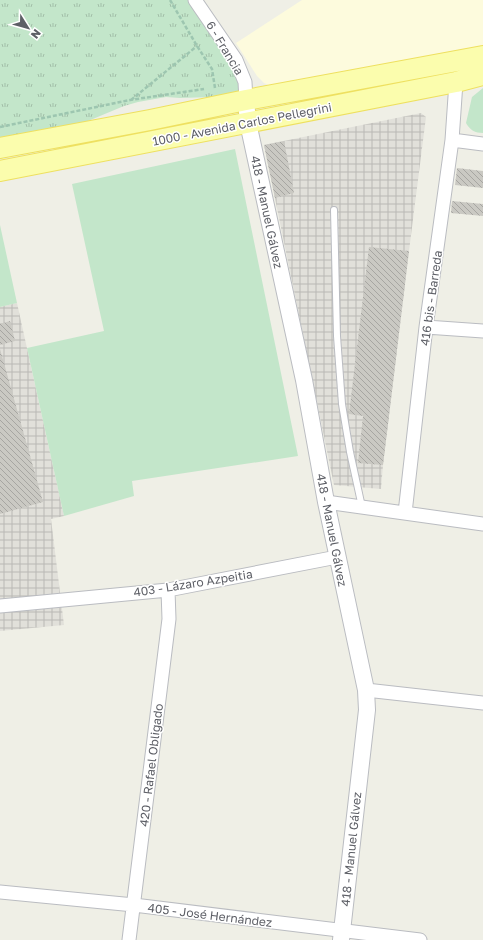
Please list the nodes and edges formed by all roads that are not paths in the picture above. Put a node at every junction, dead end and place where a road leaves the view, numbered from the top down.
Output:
1 (195, 0) edge
2 (483, 56) edge
3 (483, 76) edge
4 (456, 82) junction
5 (246, 100) junction
6 (248, 123) junction
7 (452, 140) junction
8 (483, 144) edge
9 (0, 148) edge
10 (0, 171) edge
11 (334, 210) dead end
12 (426, 327) junction
13 (483, 331) edge
14 (326, 502) junction
15 (362, 507) junction
16 (405, 513) junction
17 (483, 524) edge
18 (337, 557) junction
19 (168, 590) junction
20 (0, 606) edge
21 (366, 690) junction
22 (483, 703) edge
23 (0, 892) edge
24 (134, 905) junction
25 (342, 935) edge
26 (129, 940) edge
27 (420, 940) edge

1 - 5 street, 6 - Francia
2 - 5 main road, 1000 - Avenida Carlos Pellegrini
3 - 4 main road, 1000 - Avenida Carlos Pellegrini
4 - 6 main road, 1000 - Avenida Carlos Pellegrini
4 - 7 street, 416 bis - Barreda
5 - 6 street, 6 - Francia
5 - 9 main road, 1000 - Avenida Carlos Pellegrini
6 - 10 main road, 1000 - Avenida Carlos Pellegrini
6 - 14 street, 418 - Manuel Gálvez
7 - 8 street
7 - 12 street, 416 bis - Barreda
11 - 15 lane
12 - 13 street
12 - 16 street, 416 bis - Barreda
14 - 15 street
14 - 18 street, 418 - Manuel Gálvez
15 - 16 street
16 - 17 street
18 - 19 street, 403 - Lázaro Azpeitia
18 - 21 street, 418 - Manuel Gálvez
19 - 20 street, 403 - Lázaro Azpeitia
19 - 24 street, 420 - Rafael Obligado
21 - 22 street
21 - 25 street, 418 - Manuel Gálvez
23 - 24 street, 405 - José Hernández
24 - 25 street, 405 - José Hernández
24 - 26 street, 420 - Rafael Obligado
25 - 27 street, 405 - José Hernández

